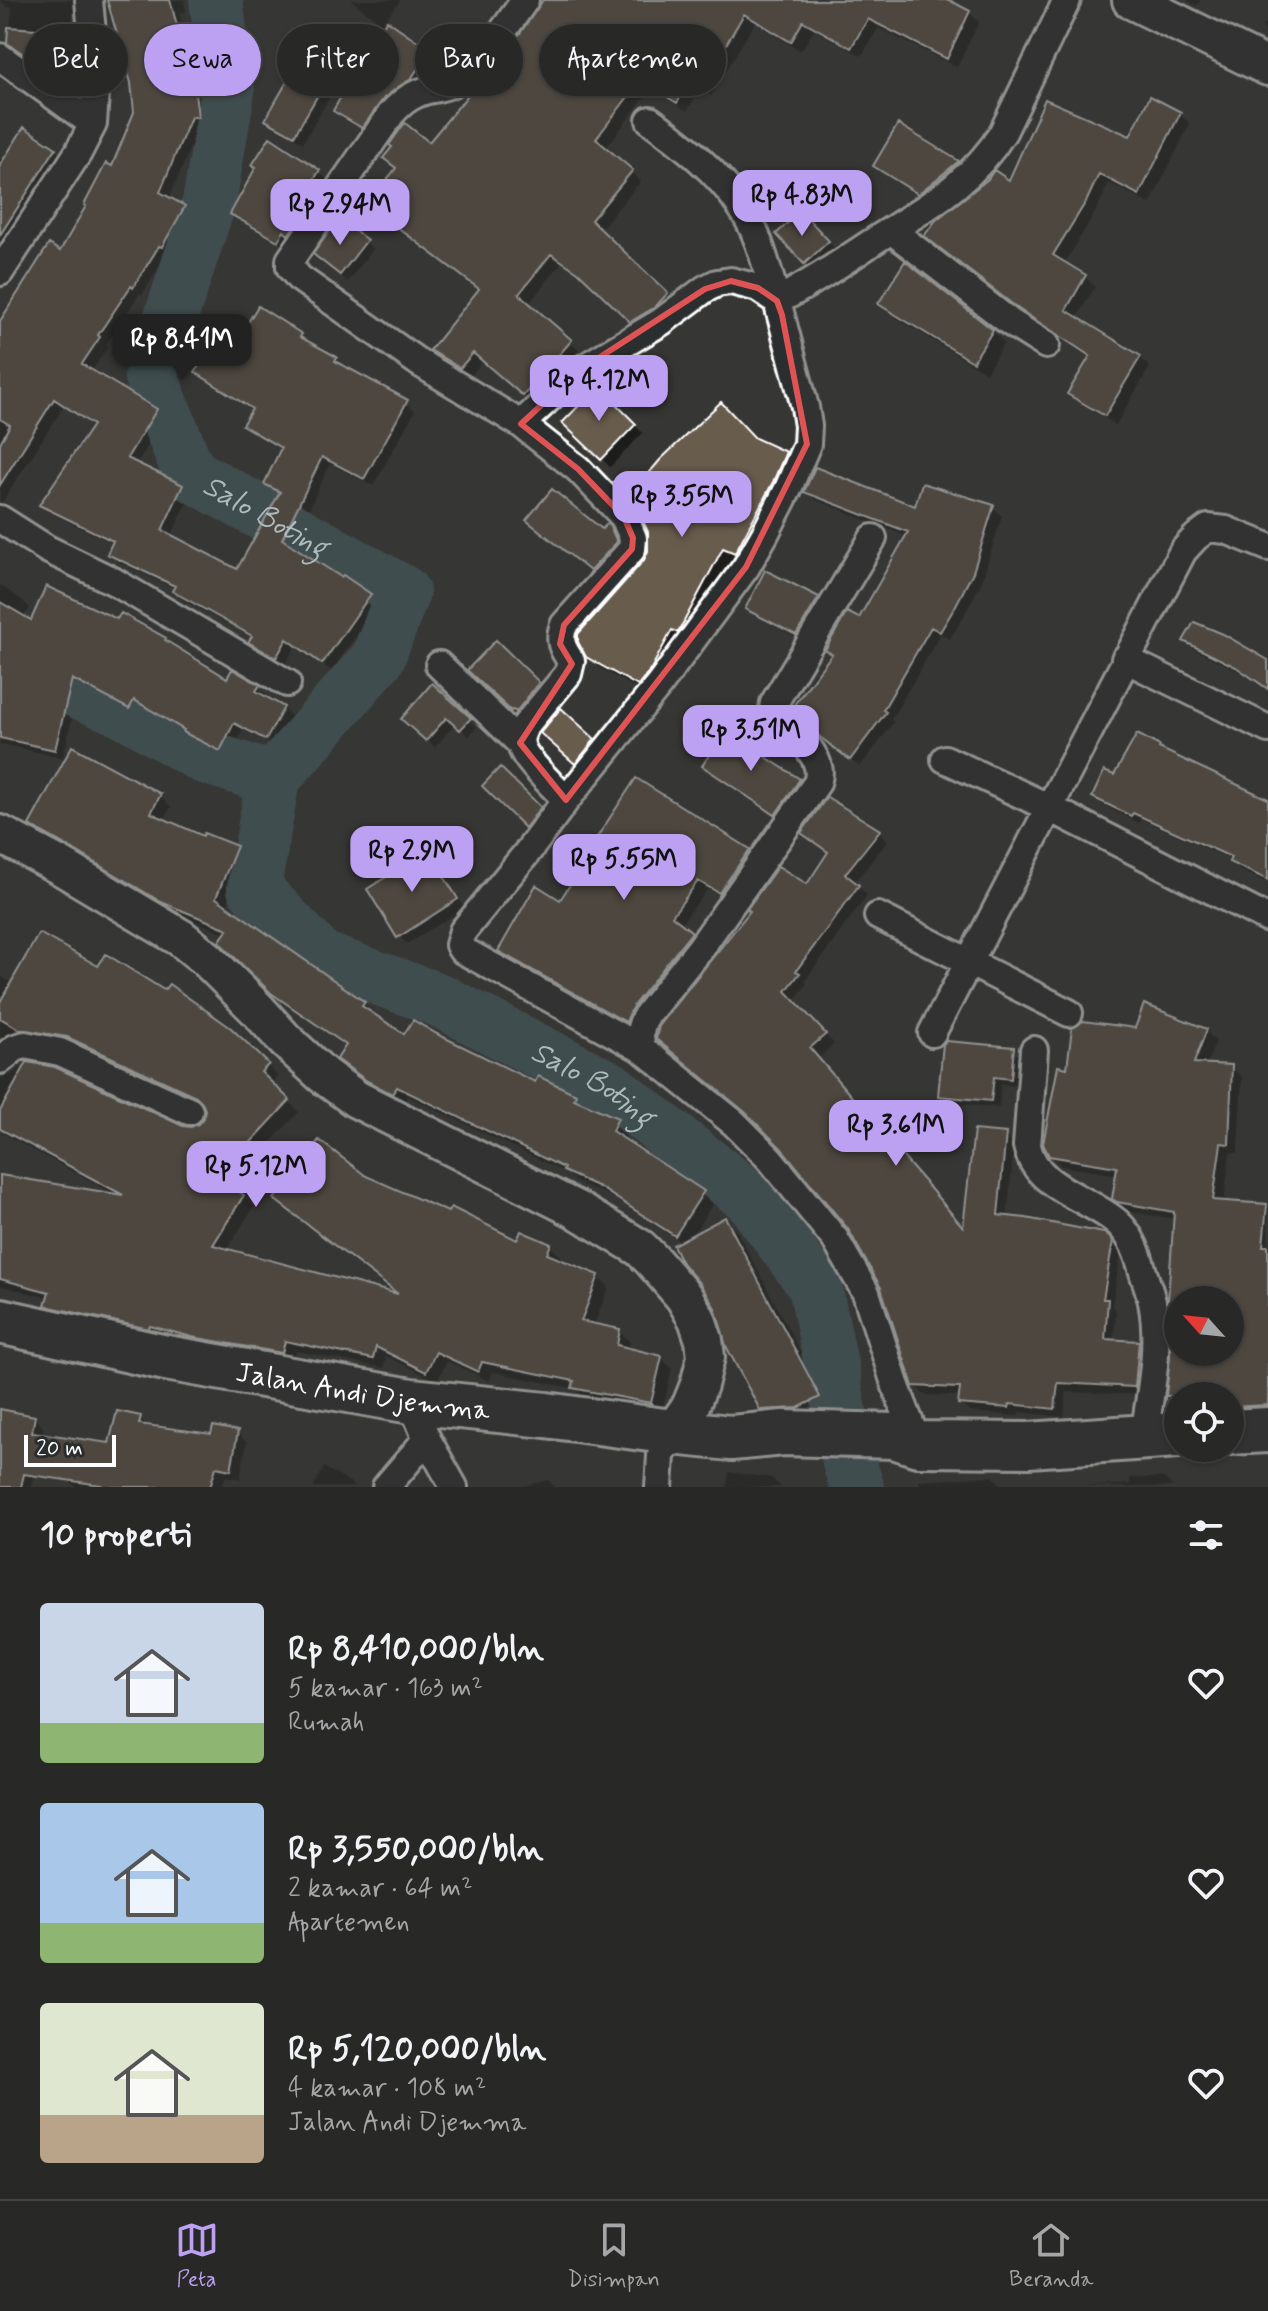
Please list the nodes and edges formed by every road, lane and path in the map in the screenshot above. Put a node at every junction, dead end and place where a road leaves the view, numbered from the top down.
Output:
1 (89, 0) edge
2 (525, 0) edge
3 (1067, 0) edge
4 (1131, 0) edge
5 (0, 57) edge
6 (1268, 67) edge
7 (650, 120) dead end
8 (93, 124) junction
9 (891, 230) junction
10 (0, 272) edge
11 (777, 301) junction
12 (1046, 345) dead end
13 (521, 424) junction
14 (0, 519) edge
15 (873, 538) dead end
16 (1268, 547) edge
17 (1125, 659) junction
18 (439, 665) dead end
19 (287, 683) dead end
20 (1268, 729) edge
21 (520, 743) junction
22 (945, 759) dead end
23 (566, 800) junction
24 (1050, 808) junction
25 (0, 834) edge
26 (878, 916) dead end
27 (1268, 919) edge
28 (968, 962) junction
29 (1069, 1013) dead end
30 (932, 1033) dead end
31 (642, 1049) junction
32 (1034, 1050) dead end
33 (0, 1060) edge
34 (189, 1111) dead end
35 (0, 1321) edge
36 (419, 1420) junction
37 (1268, 1430) edge
38 (1244, 1431) edge
39 (672, 1432) junction
40 (1161, 1436) edge
41 (901, 1447) junction
42 (386, 1487) edge
43 (454, 1487) edge
44 (659, 1487) edge

1 - 8 street
2 - 13 street
3 - 9 street
4 - 6 street
5 - 8 street
7 - 11 street
8 - 10 street
9 - 11 street
9 - 12 street
11 - 13 street
11 - 23 street
13 - 21 street
14 - 19 street
15 - 31 street
16 - 17 street
17 - 20 street
17 - 24 street
18 - 21 street
21 - 23 street
22 - 24 street
23 - 31 street
24 - 27 street
24 - 28 street
25 - 39 street
26 - 28 street
28 - 29 street
28 - 30 street
31 - 41 street
32 - 40 street
33 - 34 street
35 - 36 highway, Jalan Andi Djemma
36 - 39 highway, Jalan Andi Djemma
36 - 42 street
36 - 43 street
37 - 38 highway
39 - 41 highway, Jalan Andi Djemma
39 - 44 street
40 - 41 highway

